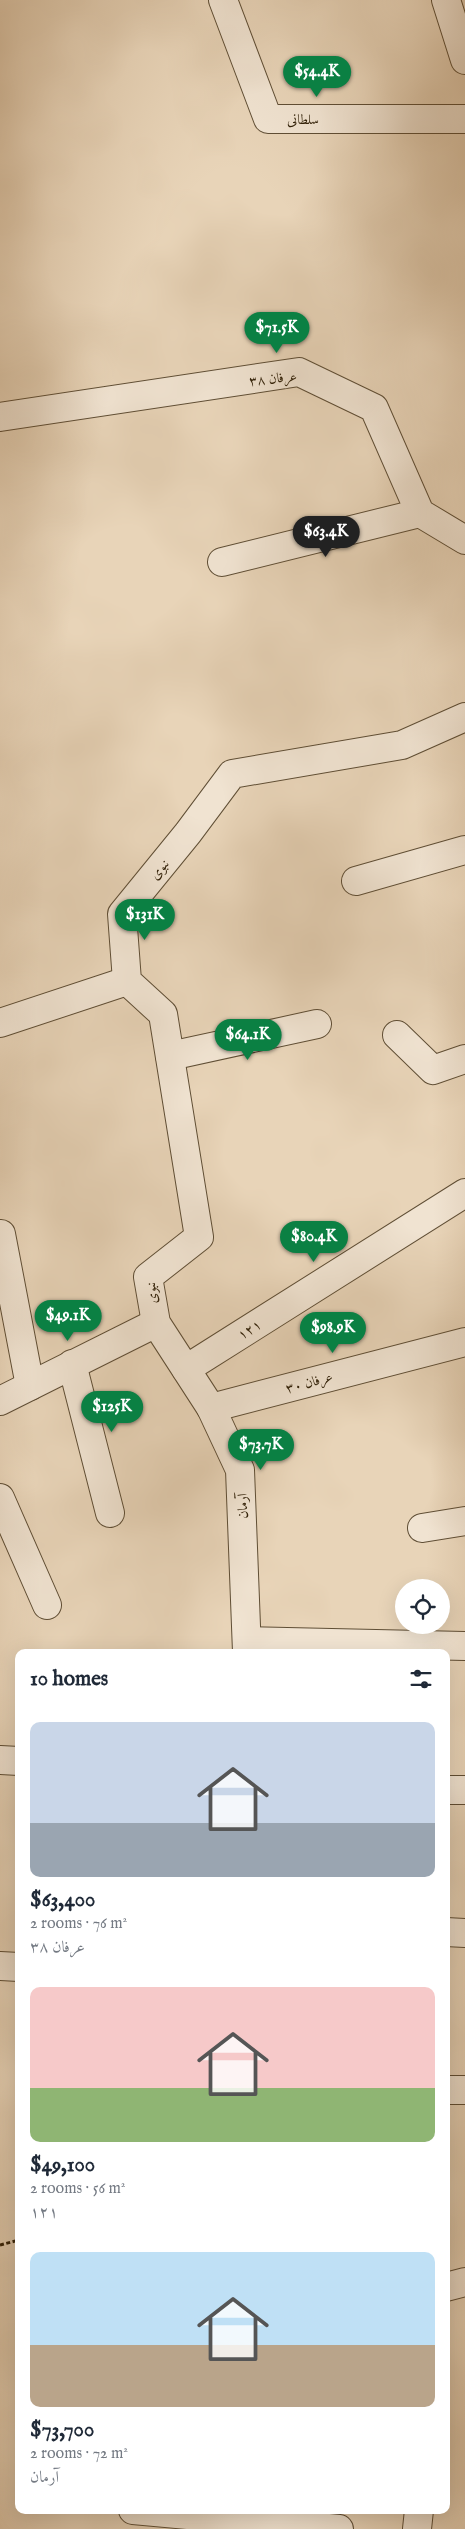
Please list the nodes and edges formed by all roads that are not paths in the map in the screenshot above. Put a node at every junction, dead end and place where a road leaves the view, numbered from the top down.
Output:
1 (222, 0) edge
2 (446, 0) edge
3 (465, 60) edge
4 (465, 119) edge
5 (0, 417) edge
6 (420, 513) junction
7 (465, 540) edge
8 (222, 562) dead end
9 (465, 717) edge
10 (465, 850) edge
11 (356, 881) dead end
12 (127, 980) junction
13 (0, 1023) edge
14 (317, 1024) dead end
15 (397, 1035) dead end
16 (170, 1056) junction
17 (465, 1059) edge
18 (465, 1193) edge
19 (1, 1234) dead end
20 (156, 1323) junction
21 (465, 1342) edge
22 (72, 1364) junction
23 (186, 1369) junction
24 (30, 1386) junction
25 (0, 1401) edge
26 (211, 1408) junction
27 (0, 1498) edge
28 (110, 1513) dead end
29 (465, 1521) edge
30 (422, 1528) dead end
31 (47, 1605) dead end
32 (247, 1646) edge
33 (465, 1646) edge
34 (0, 1760) edge
35 (15, 1761) edge
36 (450, 1790) edge
37 (465, 1790) edge
38 (450, 1932) edge
39 (465, 1933) edge
40 (0, 1966) edge
41 (15, 1967) edge
42 (450, 2090) edge
43 (465, 2090) edge
44 (465, 2282) edge
45 (450, 2286) edge
46 (176, 2514) edge
47 (419, 2514) edge
48 (338, 2529) edge
49 (417, 2529) edge

1 - 4 street, سلطانی
2 - 3 street
5 - 6 street, عرفان ۳۸
6 - 7 street
6 - 8 street
9 - 12 street, نبوی
10 - 11 street
12 - 13 street
12 - 16 street, نبوی
14 - 16 street
15 - 17 street
16 - 20 street, نبوی
18 - 23 street, ۱۲۱
19 - 24 street
20 - 22 street
20 - 23 street, آرمان
21 - 26 street, عرفان ۳۰
22 - 24 street
22 - 28 street
23 - 26 street, آرمان
24 - 25 street
26 - 32 street, آرمان
27 - 31 street
29 - 30 street
32 - 33 street
34 - 35 street
36 - 37 street
38 - 39 street
40 - 41 street
42 - 43 street
44 - 45 street
46 - 48 street
47 - 49 street

